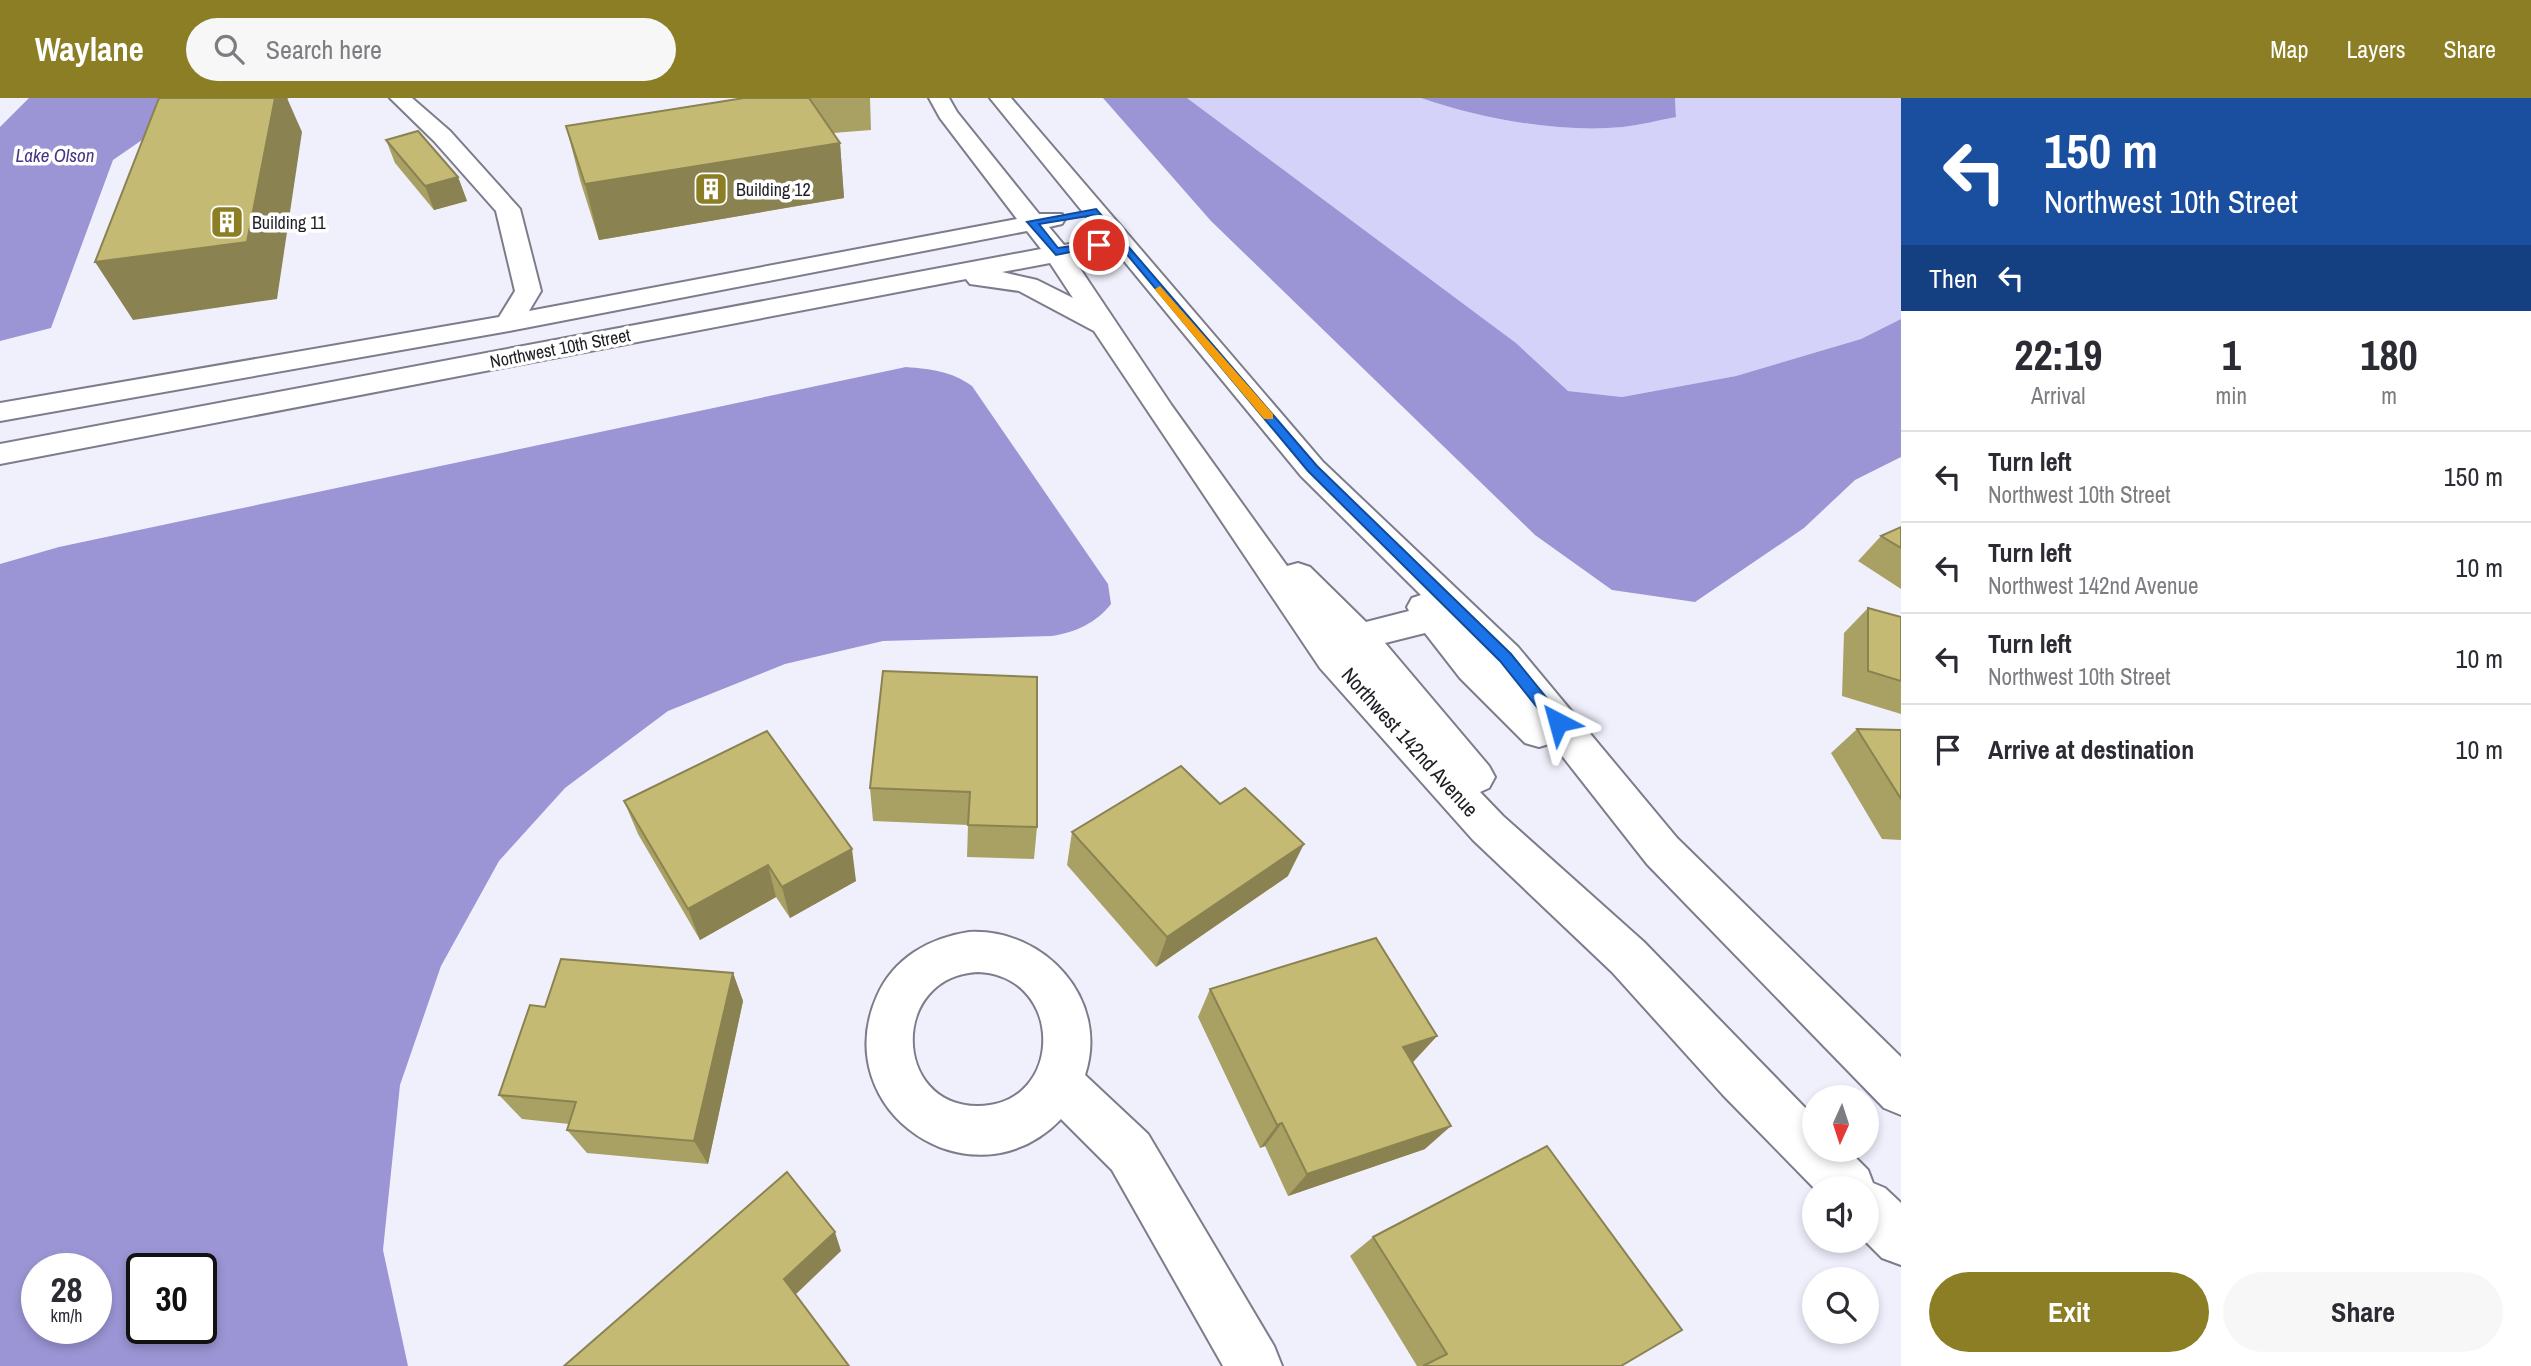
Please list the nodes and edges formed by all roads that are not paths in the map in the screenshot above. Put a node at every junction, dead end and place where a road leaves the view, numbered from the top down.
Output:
1 (400, 98) edge
2 (939, 98) edge
3 (1000, 98) edge
4 (1096, 212) junction
5 (1032, 222) junction
6 (1120, 242) junction
7 (1056, 252) junction
8 (865, 289) junction
9 (509, 323) junction
10 (1107, 330) junction
11 (0, 412) edge
12 (0, 454) edge
13 (1312, 468) junction
14 (1222, 499) junction
15 (1433, 618) junction
16 (1359, 637) junction
17 (1662, 851) junction
18 (1628, 957) junction
19 (1059, 1084) dead end
20 (1901, 1091) edge
21 (1838, 1176) edge
22 (1879, 1218) edge
23 (1901, 1239) edge
24 (1254, 1366) edge

1 - 9 street
2 - 5 street, Northwest 142nd Avenue
3 - 4 street
4 - 5 street, Northwest 10th Street
4 - 6 street
5 - 7 street, Northwest 142nd Avenue
5 - 9 street, Northwest 10th Street
6 - 7 street, Northwest 10th Street
6 - 13 street
7 - 8 street, Northwest 10th Street
7 - 10 street, Northwest 142nd Avenue
8 - 10 street
8 - 12 street, Northwest 10th Street
9 - 11 street, Northwest 10th Street
10 - 14 street, Northwest 142nd Avenue
13 - 15 street
13 - 17 street
14 - 16 street, Northwest 142nd Avenue
14 - 18 street, Northwest 142nd Avenue
15 - 16 street
15 - 17 street
16 - 18 street, Northwest 142nd Avenue
17 - 20 street
18 - 21 street, Northwest 142nd Avenue
19 - 24 street
22 - 23 street

